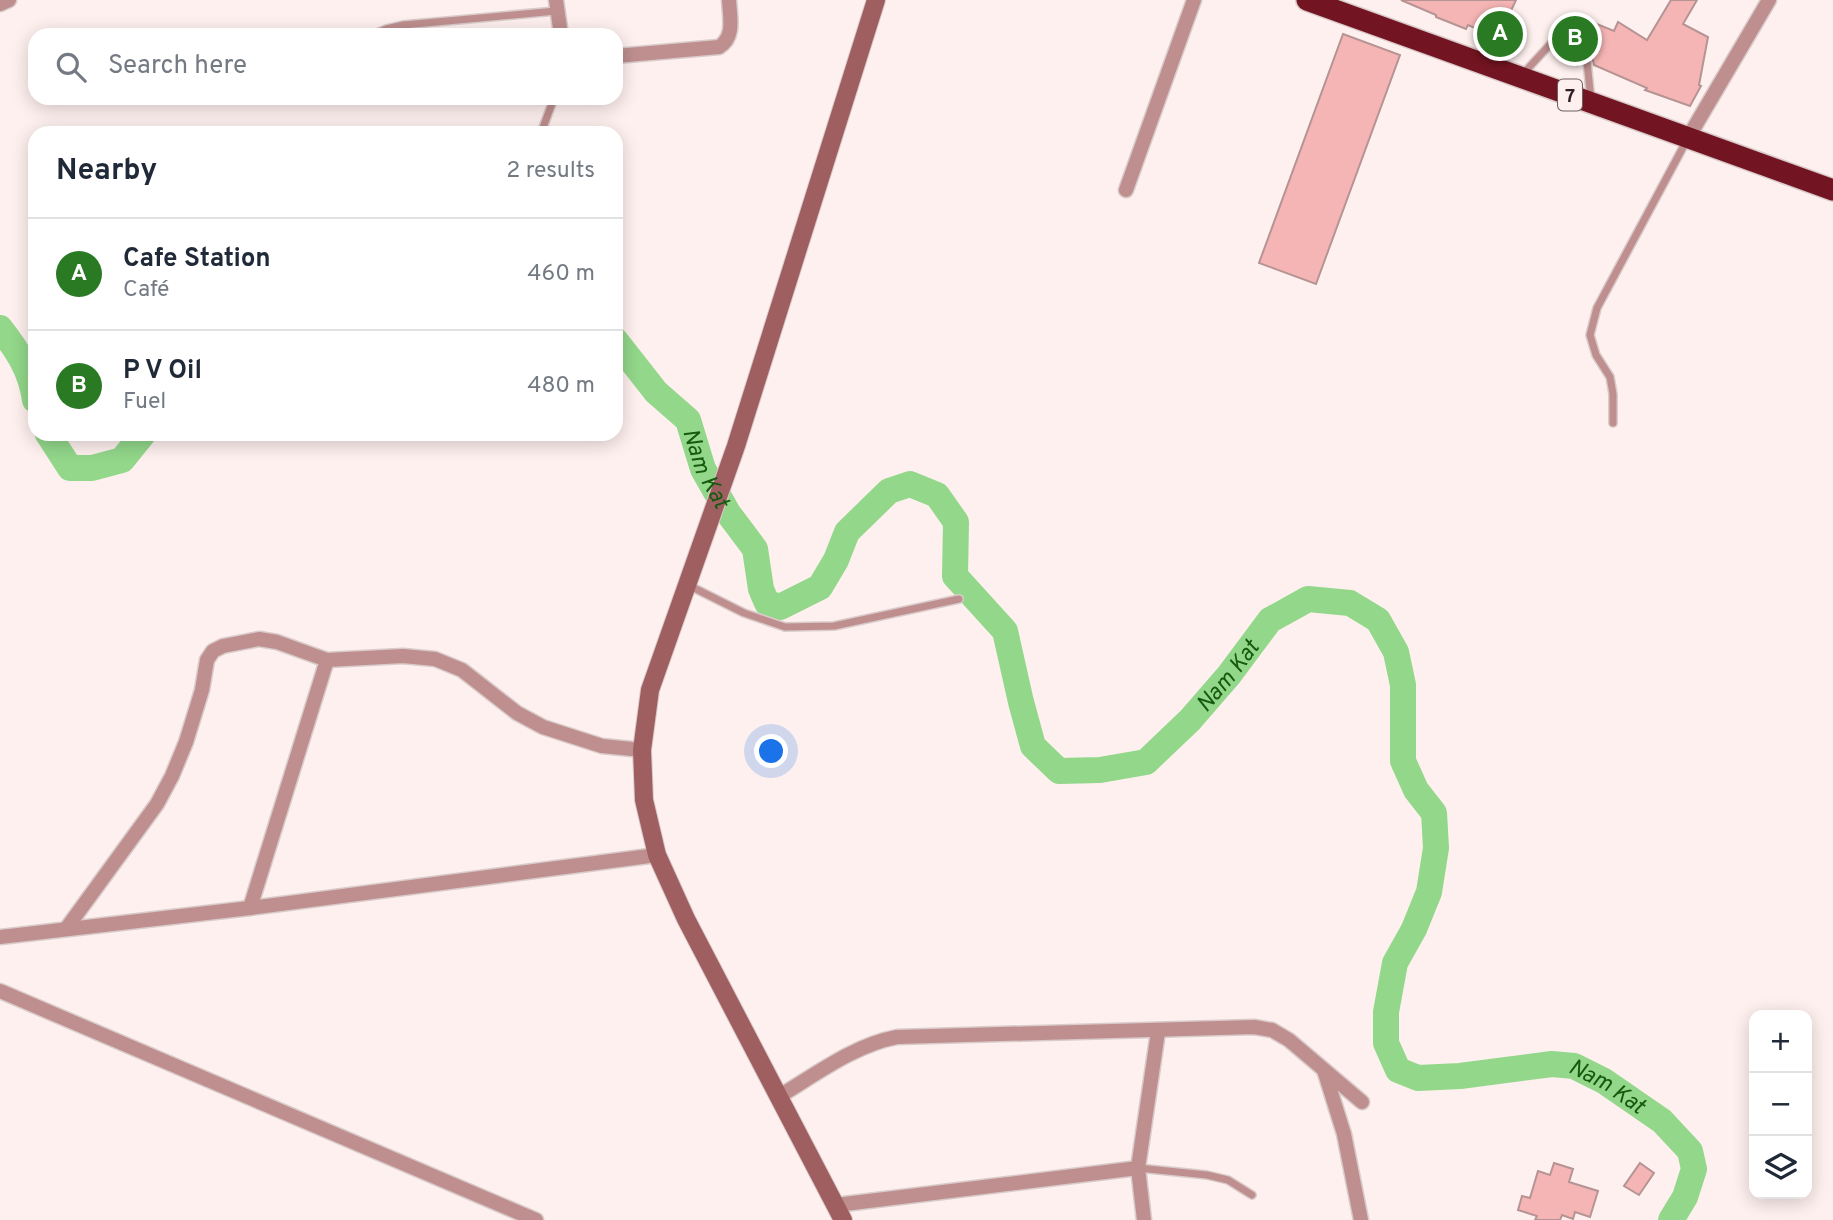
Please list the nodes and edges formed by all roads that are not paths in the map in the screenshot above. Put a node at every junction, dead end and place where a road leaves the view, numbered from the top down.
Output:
1 (9, 0) edge
2 (729, 0) edge
3 (876, 0) edge
4 (1195, 0) edge
5 (1307, 0) edge
6 (1769, 0) edge
7 (0, 4) edge
8 (556, 6) edge
9 (390, 28) edge
10 (560, 28) edge
11 (623, 55) edge
12 (1520, 77) junction
13 (1591, 103) junction
14 (551, 105) edge
15 (544, 126) edge
16 (1688, 138) junction
17 (1126, 190) dead end
18 (1833, 190) edge
19 (1613, 423) dead end
20 (686, 583) junction
21 (959, 599) dead end
22 (327, 660) junction
23 (642, 750) junction
24 (657, 855) junction
25 (250, 908) junction
26 (66, 929) junction
27 (0, 937) edge
28 (0, 990) edge
29 (1158, 1032) junction
30 (1323, 1069) junction
31 (778, 1097) junction
32 (1363, 1102) dead end
33 (1138, 1168) junction
34 (1252, 1195) dead end
35 (839, 1212) edge
36 (536, 1220) edge
37 (1144, 1220) edge
38 (1361, 1220) edge

1 - 7 street
2 - 11 street
3 - 20 street
4 - 17 street
5 - 12 highway, 7
6 - 16 street
8 - 9 lane
8 - 10 street
12 - 13 highway, 7
12 - 13 lane
13 - 16 highway, 7
14 - 15 lane
16 - 18 highway, 7
16 - 19 lane
20 - 21 lane
20 - 23 street
22 - 23 street
22 - 25 street
22 - 26 street
23 - 24 street
24 - 25 street
24 - 31 street
25 - 26 street
26 - 27 street
28 - 36 street
29 - 30 street
29 - 31 street
29 - 33 street
30 - 32 street
30 - 38 street
31 - 35 street
33 - 34 lane
33 - 35 street
33 - 37 street

